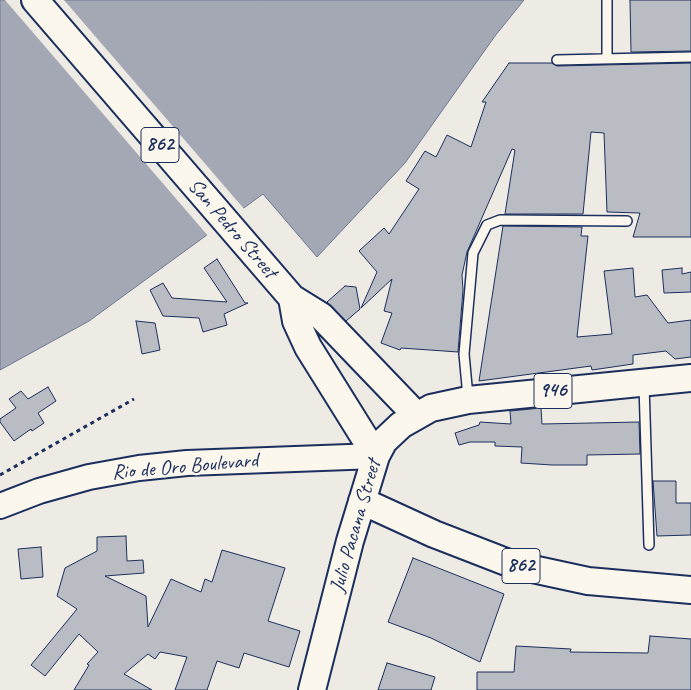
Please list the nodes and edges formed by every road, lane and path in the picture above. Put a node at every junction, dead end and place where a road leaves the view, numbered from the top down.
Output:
1 (35, 0) edge
2 (606, 0) edge
3 (691, 57) edge
4 (607, 59) junction
5 (557, 60) dead end
6 (627, 221) dead end
7 (288, 294) junction
8 (691, 378) edge
9 (644, 382) junction
10 (134, 399) dead end
11 (468, 400) junction
12 (416, 415) junction
13 (376, 456) junction
14 (0, 475) edge
15 (362, 500) junction
16 (0, 506) edge
17 (649, 545) dead end
18 (691, 590) edge
19 (312, 690) edge

1 - 7 main road, San Pedro Street / 862
2 - 4 lane
3 - 4 lane
4 - 5 lane
6 - 11 lane
7 - 12 main road, San Pedro Street / 862
7 - 13 main road, San Pedro Street
8 - 9 main road, Julio Pacana Street / 946
9 - 11 main road, Julio Pacana Street / 946
9 - 17 lane
10 - 14 path
11 - 12 main road, Julio Pacana Street / 946
12 - 13 main road, Julio Pacana Street / 946
13 - 15 main road, Julio Pacana Street / 946
13 - 16 main road, Rio de Oro Boulevard
15 - 18 main road, 862
15 - 19 main road, Julio Pacana Street / 946

